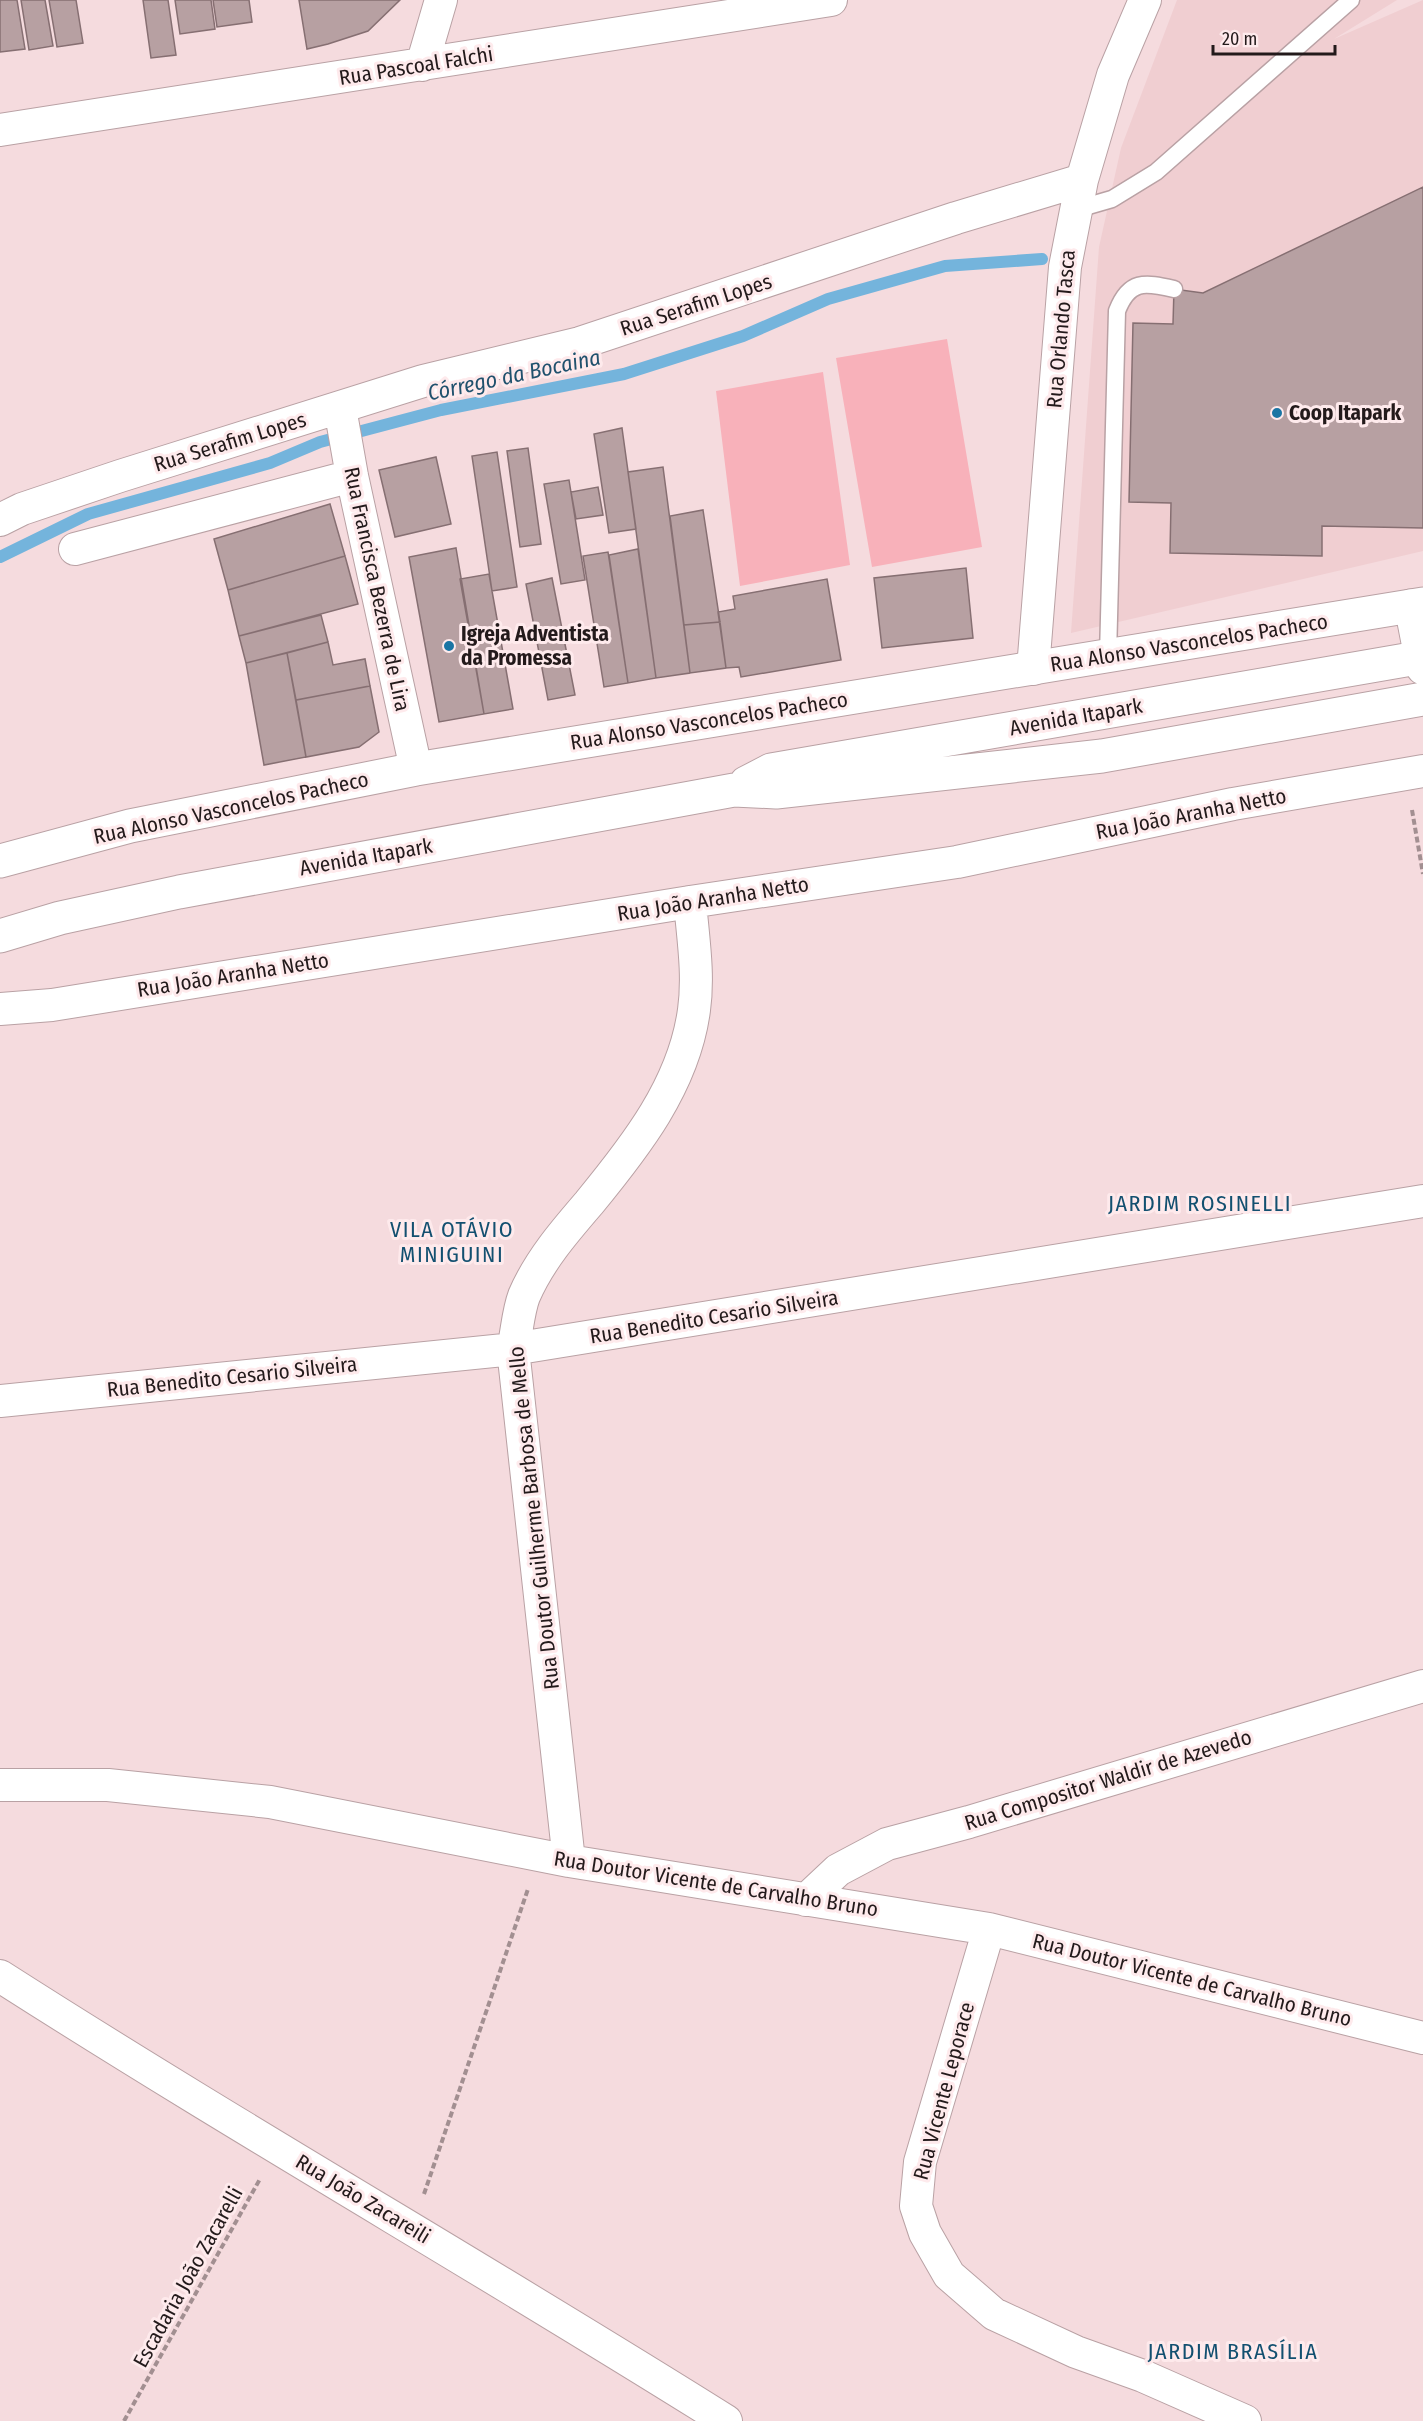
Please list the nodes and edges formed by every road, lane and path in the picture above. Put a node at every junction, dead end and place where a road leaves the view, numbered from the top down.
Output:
1 (441, 0) edge
2 (1145, 0) edge
3 (1351, 0) edge
4 (819, 1) edge
5 (422, 65) junction
6 (0, 130) edge
7 (1082, 180) junction
8 (1074, 210) junction
9 (1174, 288) dead end
10 (341, 415) junction
11 (351, 469) junction
12 (0, 520) edge
13 (75, 549) dead end
14 (1417, 605) edge
15 (1108, 656) junction
16 (1422, 661) edge
17 (1033, 669) junction
18 (1423, 699) edge
19 (416, 769) junction
20 (1415, 773) edge
21 (734, 790) junction
22 (0, 861) edge
23 (1423, 874) edge
24 (690, 902) junction
25 (0, 936) edge
26 (0, 1009) edge
27 (1423, 1201) edge
28 (513, 1349) junction
29 (0, 1401) edge
30 (1423, 1686) edge
31 (0, 1785) edge
32 (555, 1858) junction
33 (806, 1900) junction
34 (989, 1929) junction
35 (0, 1976) edge
36 (1423, 2038) edge
37 (278, 2148) junction
38 (412, 2229) junction
39 (124, 2421) edge
40 (726, 2421) edge
41 (1245, 2421) edge

1 - 5 street
2 - 7 street, Rua Orlando Tasca
3 - 8 lane
4 - 5 street, Rua Pascoal Falchi
5 - 6 street, Rua Pascoal Falchi
7 - 8 street, Rua Orlando Tasca
7 - 10 street, Rua Serafim Lopes
8 - 17 street, Rua Orlando Tasca
9 - 15 lane
10 - 11 street, Rua Francisca Bezerra de Lira
10 - 12 street, Rua Serafim Lopes
11 - 13 street
11 - 19 street, Rua Francisca Bezerra de Lira
14 - 15 main road, Rua Alonso Vasconcelos Pacheco
14 - 16 main road
15 - 17 main road, Rua Alonso Vasconcelos Pacheco
16 - 21 main road, Avenida Itapark
17 - 19 main road, Rua Alonso Vasconcelos Pacheco
18 - 21 main road, Avenida Itapark
19 - 22 main road, Rua Alonso Vasconcelos Pacheco
20 - 23 path
20 - 24 street, Rua João Aranha Netto
21 - 25 main road, Avenida Itapark
24 - 26 street, Rua João Aranha Netto
24 - 28 street, Rua Doutor Guilherme Barbosa de Mello
27 - 28 street, Rua Benedito Cesario Silveira
28 - 29 street, Rua Benedito Cesario Silveira
28 - 32 street, Rua Doutor Guilherme Barbosa de Mello
30 - 33 street, Rua Compositor Waldir de Azevedo
31 - 32 street, Rua Doutor Vicente de Carvalho Bruno
32 - 33 street, Rua Doutor Vicente de Carvalho Bruno
32 - 38 path
33 - 34 street, Rua Doutor Vicente de Carvalho Bruno
34 - 36 street, Rua Doutor Vicente de Carvalho Bruno
34 - 41 street, Rua Vicente Leporace
35 - 37 street, Rua João Zacareili
37 - 38 street, Rua João Zacareili
37 - 39 path, Escadaria João Zacarelli
38 - 40 street, Rua João Zacareili

